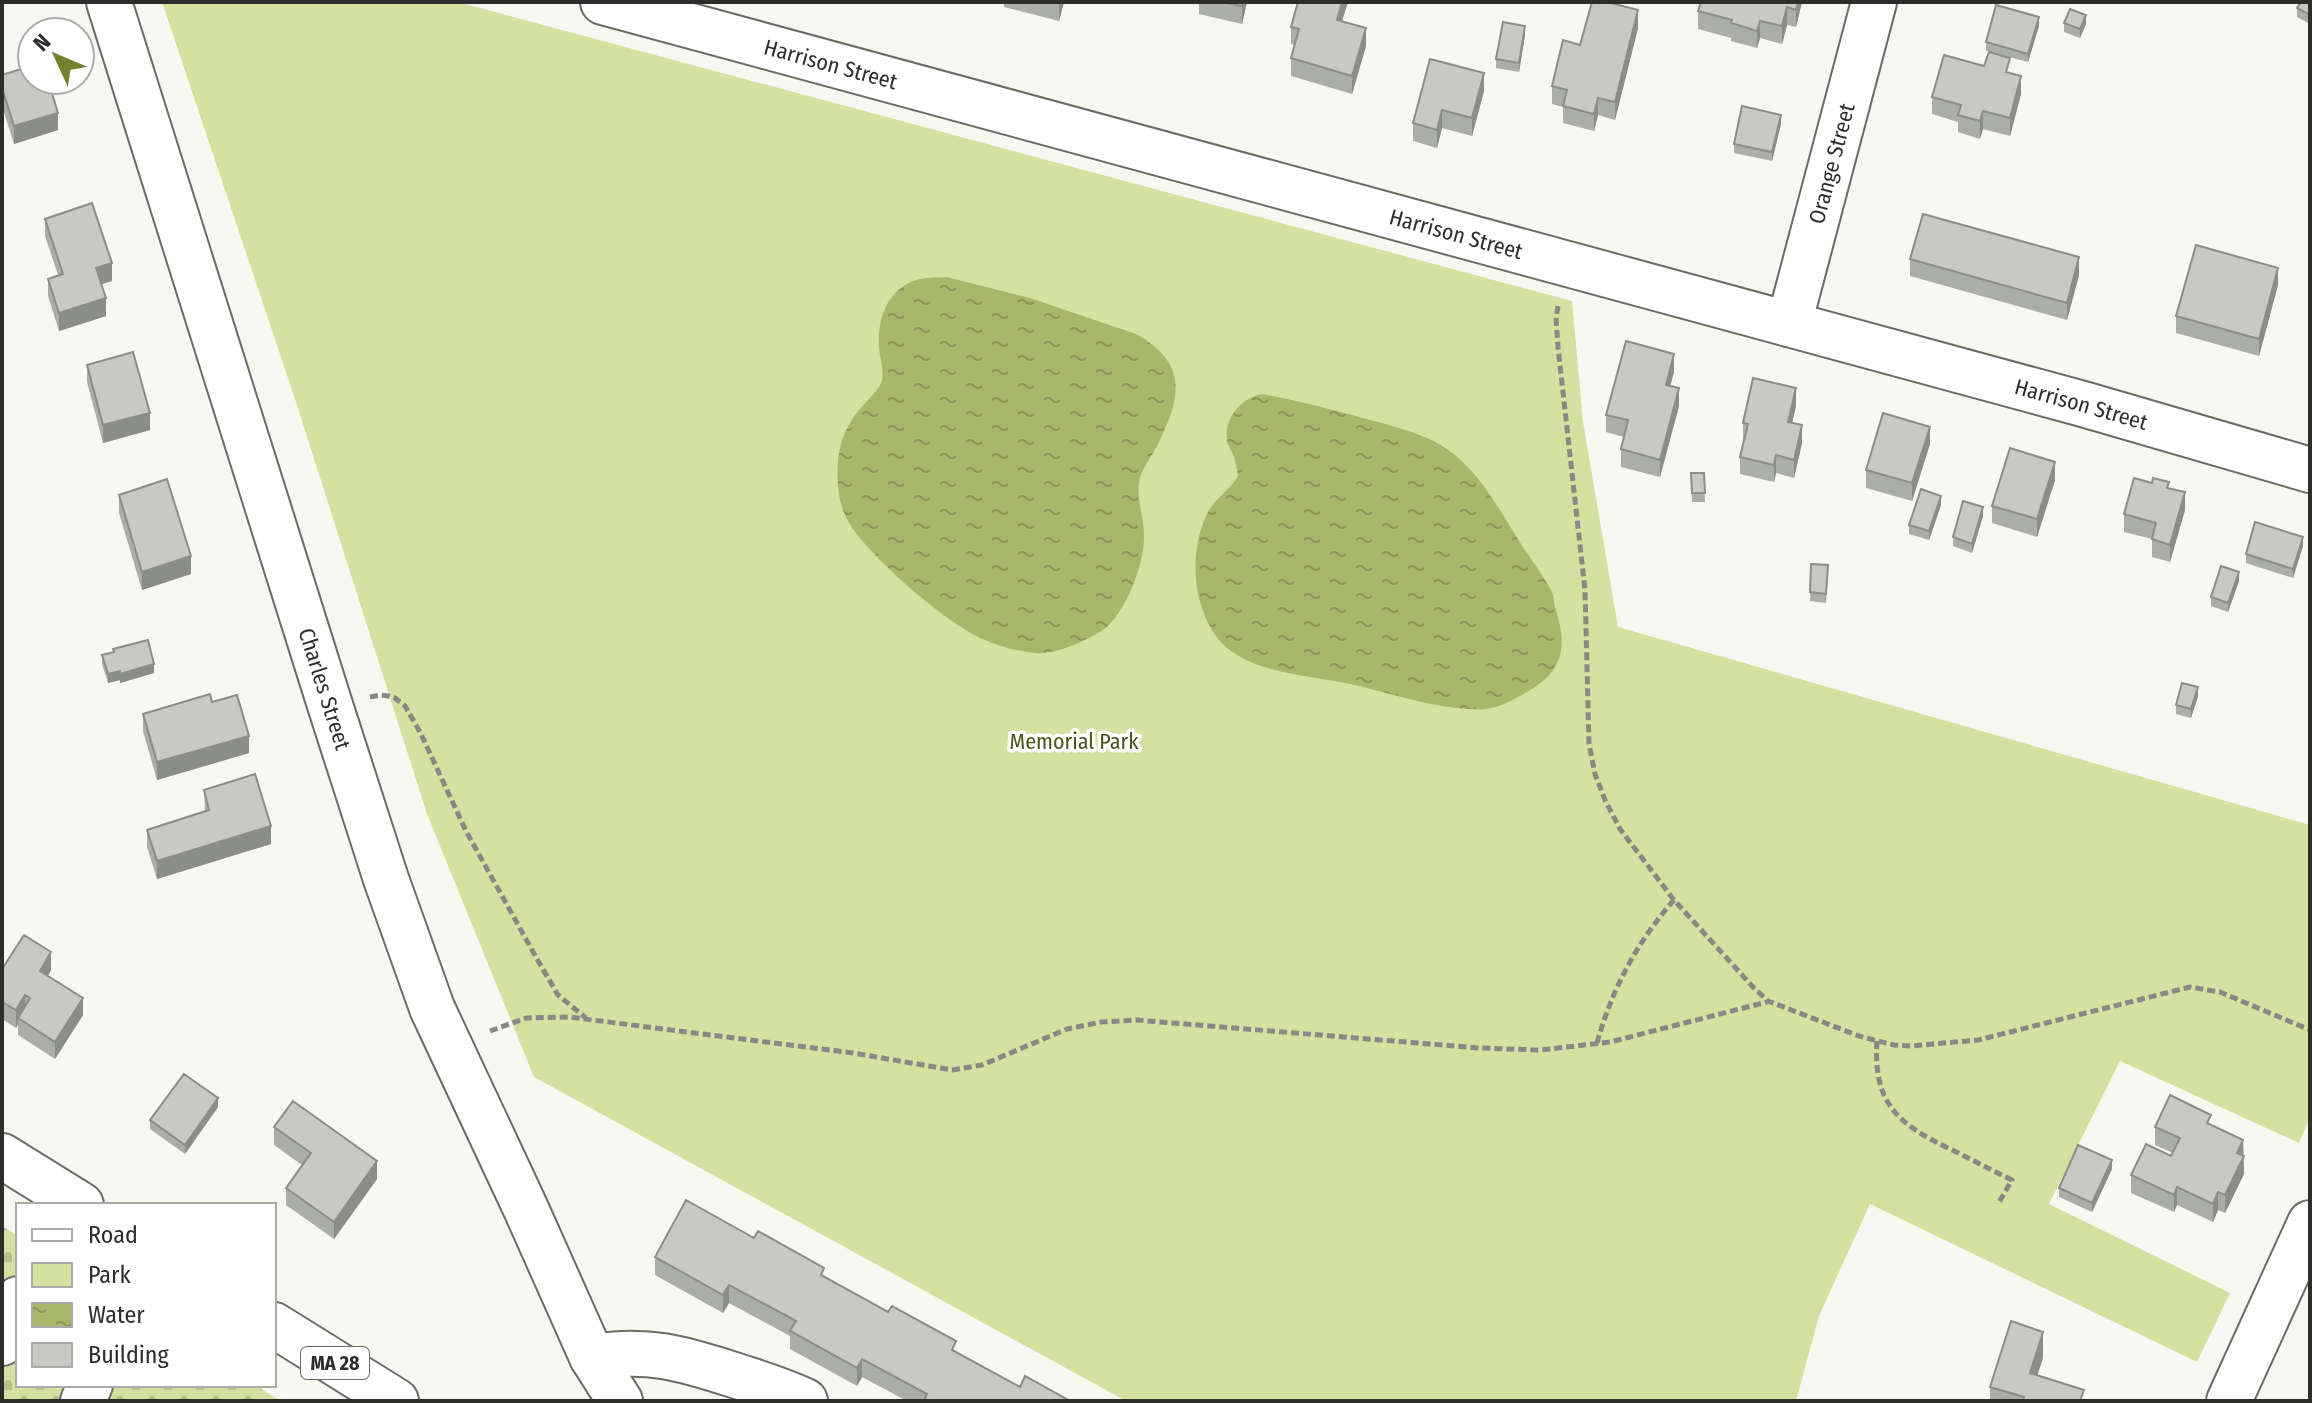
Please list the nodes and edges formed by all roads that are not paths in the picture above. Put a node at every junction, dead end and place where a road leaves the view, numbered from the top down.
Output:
1 (109, 2) edge
2 (603, 2) edge
3 (1874, 2) edge
4 (1789, 324) junction
5 (2310, 470) edge
6 (2, 1156) edge
7 (78, 1203) edge
8 (2310, 1223) edge
9 (16, 1304) edge
10 (276, 1326) edge
11 (2, 1343) edge
12 (603, 1387) edge
13 (396, 1401) edge
14 (805, 1401) edge
15 (2229, 1401) edge

1 - 12 street, Charles Street
2 - 4 street, Harrison Street
3 - 4 street, Orange Street
4 - 5 street, Harrison Street
6 - 7 street
8 - 15 street
9 - 11 street
10 - 13 street, MA 28
12 - 14 street

